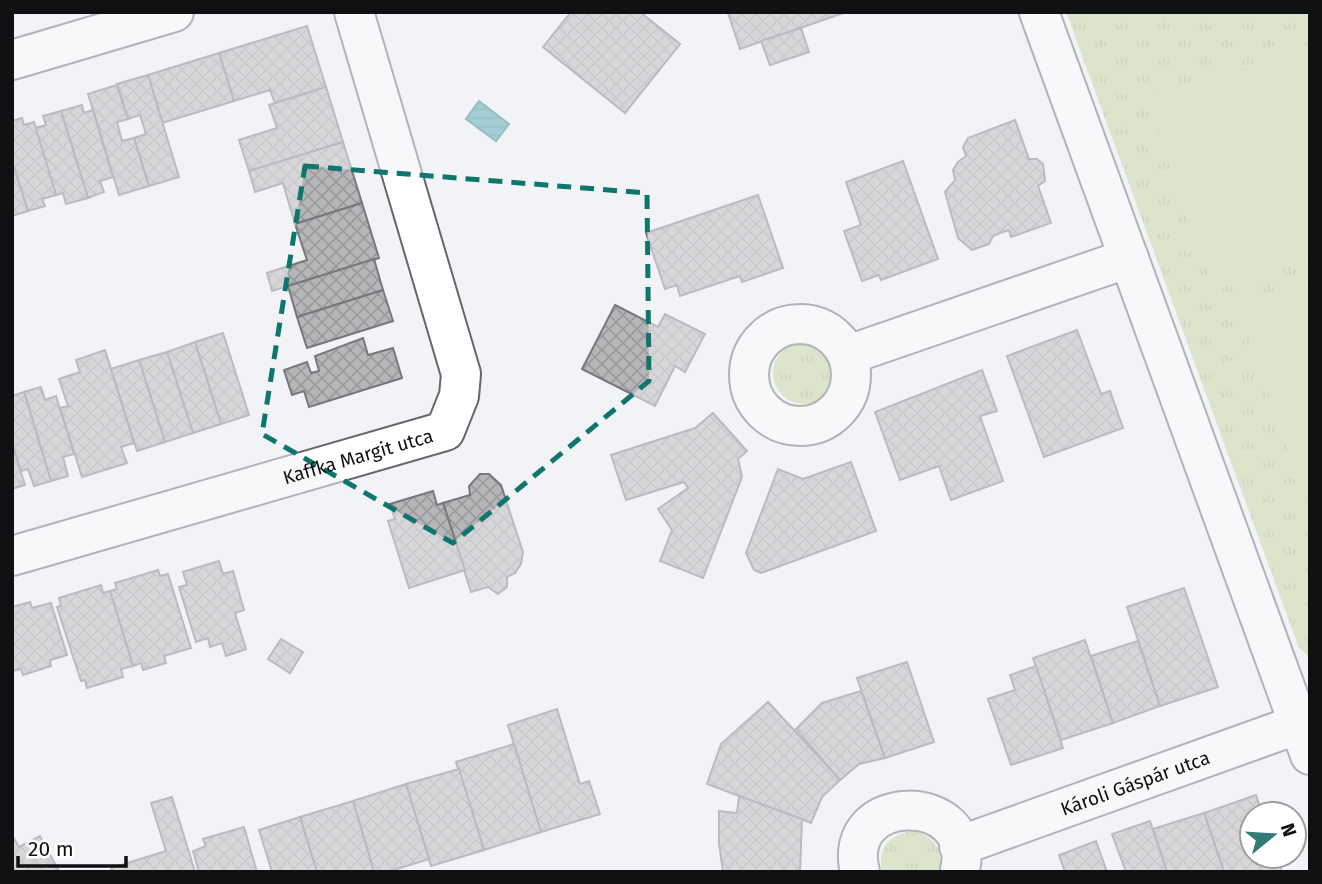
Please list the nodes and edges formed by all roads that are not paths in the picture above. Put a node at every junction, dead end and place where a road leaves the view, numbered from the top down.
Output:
1 (354, 12) edge
2 (1039, 12) edge
3 (169, 13) edge
4 (12, 60) edge
5 (1129, 258) junction
6 (848, 355) dead end
7 (12, 556) edge
8 (1306, 733) edge
9 (959, 859) edge
10 (860, 872) edge

1 - 7 street, Kaffka Margit utca
2 - 5 street
3 - 4 street
5 - 6 street
5 - 8 street
8 - 9 street, Károli Gáspár utca
9 - 10 street, Károli Gáspár utca

